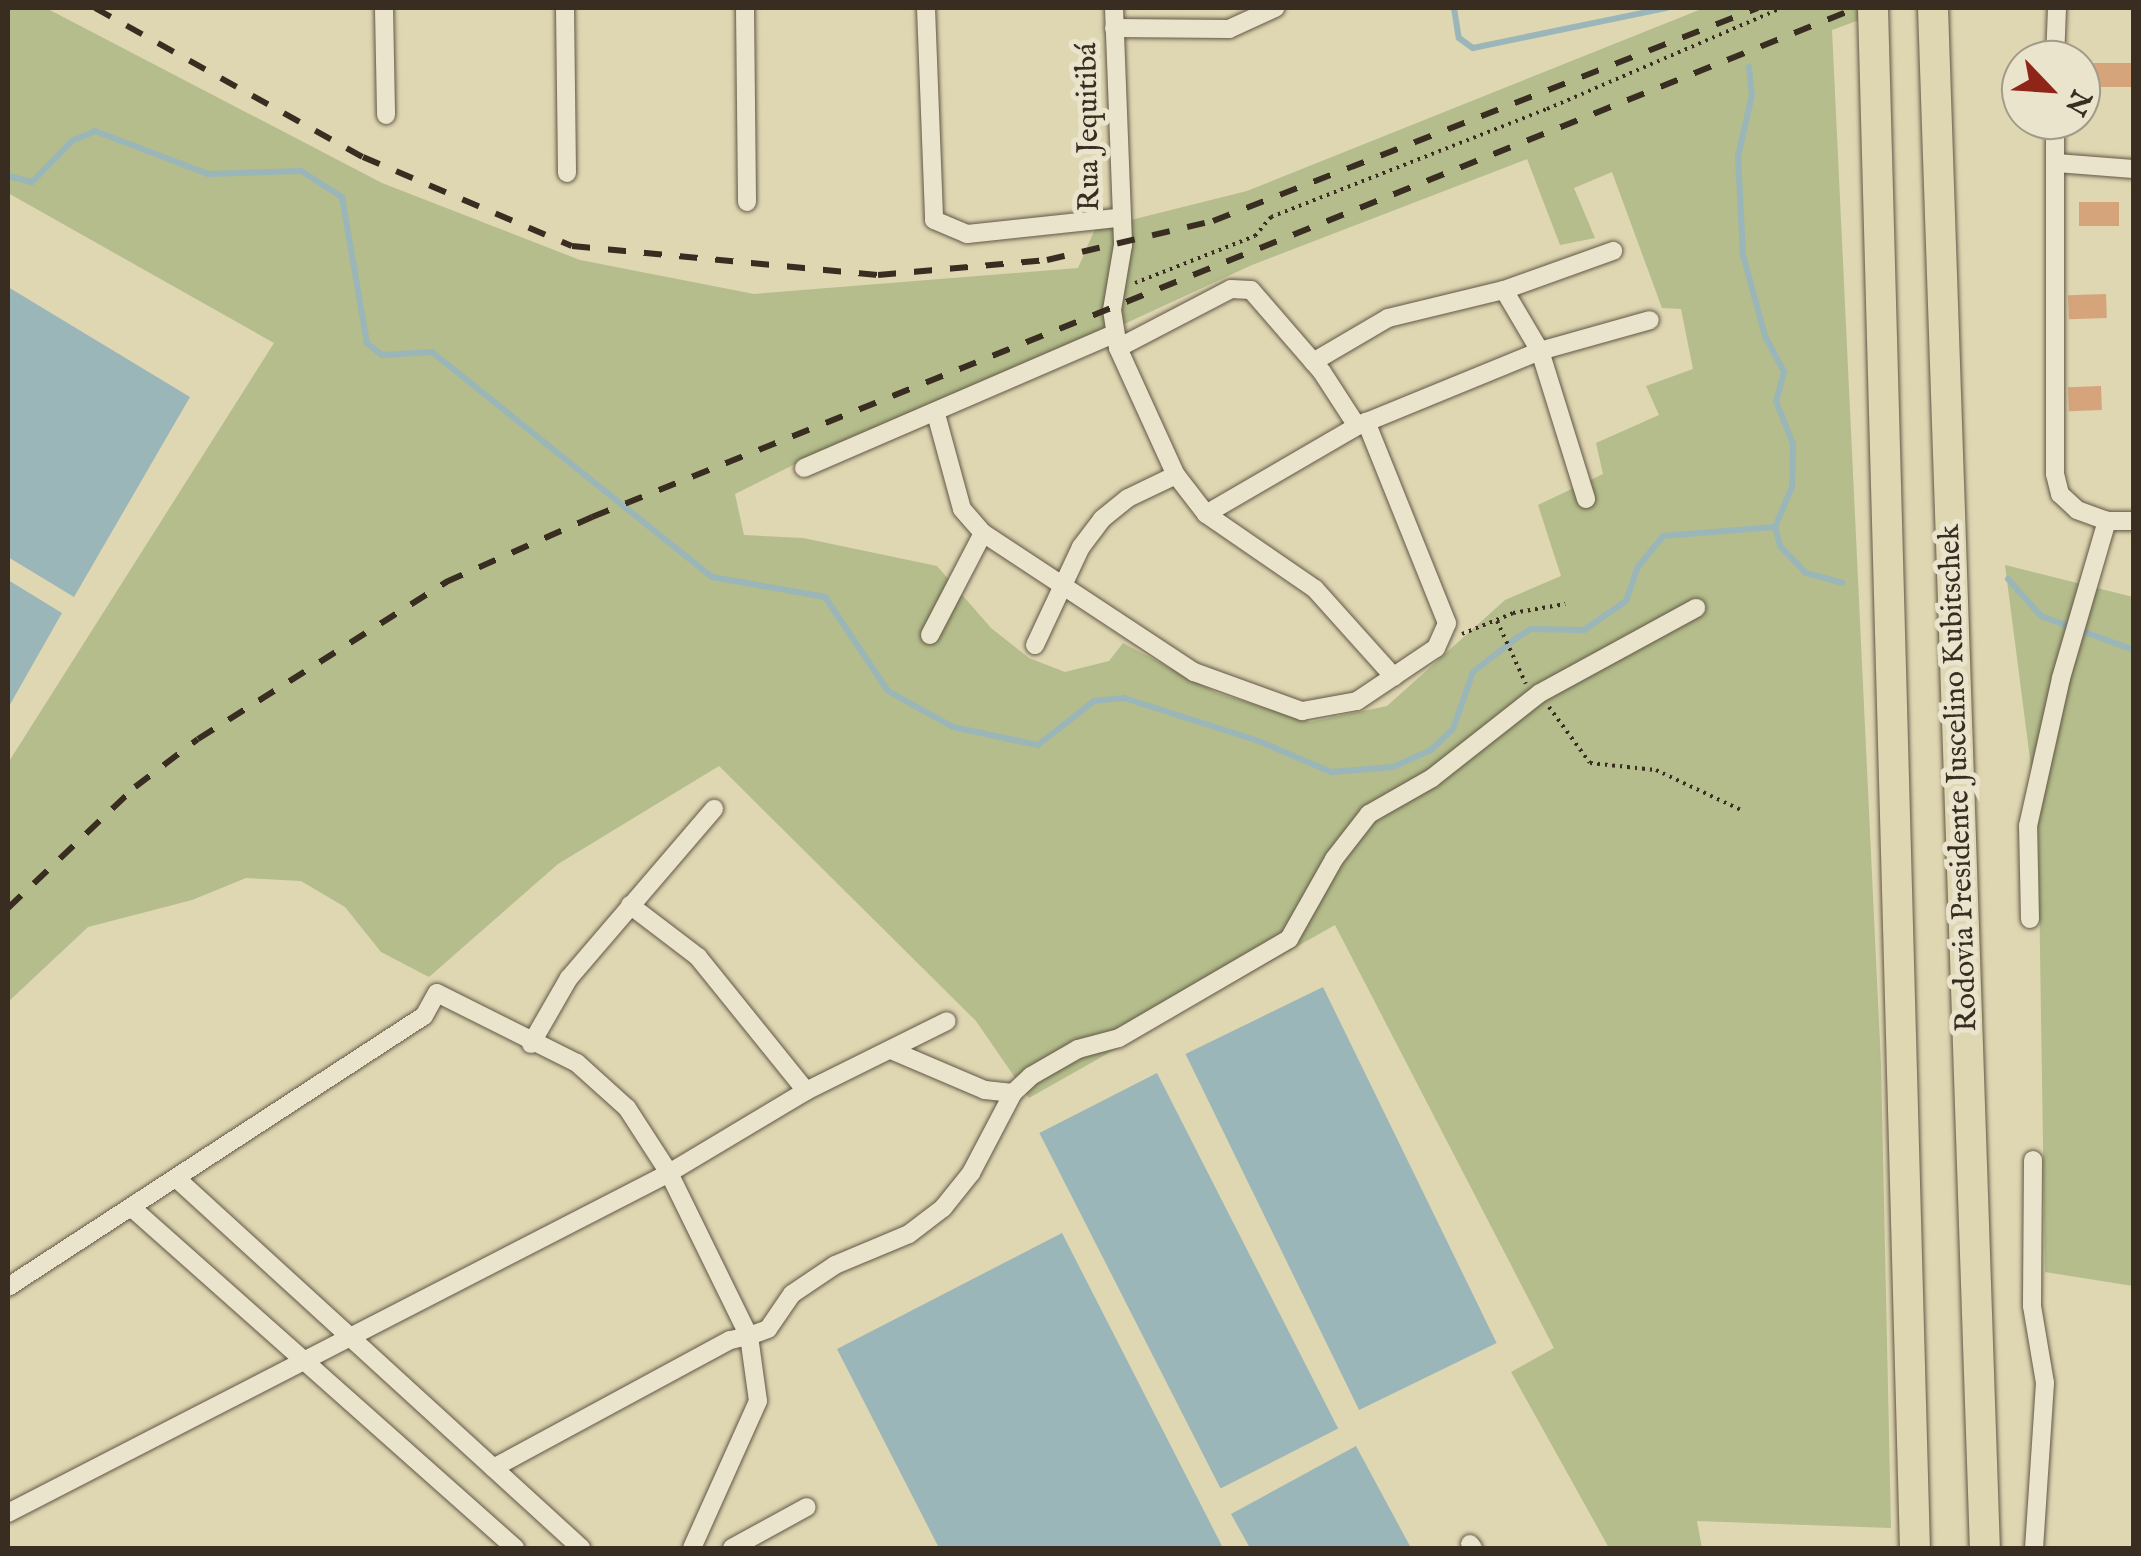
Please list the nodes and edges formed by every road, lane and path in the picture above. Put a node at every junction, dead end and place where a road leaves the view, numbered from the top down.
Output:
1 (384, 8) edge
2 (565, 8) edge
3 (745, 8) edge
4 (926, 8) edge
5 (1114, 8) edge
6 (1275, 8) edge
7 (1780, 8) edge
8 (1934, 8) edge
9 (2057, 8) edge
10 (1874, 22) edge
11 (1114, 28) junction
12 (2056, 40) edge
13 (386, 116) dead end
14 (2055, 140) edge
15 (2056, 163) junction
16 (2134, 169) edge
17 (567, 173) dead end
18 (747, 202) dead end
19 (1117, 218) junction
20 (1613, 251) dead end
21 (1504, 290) junction
22 (1115, 291) junction
23 (1650, 320) dead end
24 (1116, 341) junction
25 (1540, 352) junction
26 (1313, 362) junction
27 (936, 414) junction
28 (1361, 424) junction
29 (804, 468) dead end
30 (1176, 475) junction
31 (1586, 499) dead end
32 (1206, 514) junction
33 (2107, 521) junction
34 (2134, 521) edge
35 (984, 533) junction
36 (1060, 588) junction
37 (1566, 604) dead end
38 (1696, 608) dead end
39 (1496, 622) junction
40 (930, 636) dead end
41 (1442, 638) junction
42 (1036, 645) dead end
43 (1394, 677) junction
44 (1540, 693) junction
45 (714, 809) dead end
46 (1742, 810) dead end
47 (630, 905) junction
48 (2030, 918) dead end
49 (947, 1021) dead end
50 (530, 1044) junction
51 (892, 1050) junction
52 (806, 1091) junction
53 (1013, 1093) junction
54 (2033, 1160) dead end
55 (670, 1172) junction
56 (176, 1178) junction
57 (130, 1207) junction
58 (8, 1288) edge
59 (749, 1336) junction
60 (350, 1337) junction
61 (302, 1361) junction
62 (493, 1468) junction
63 (807, 1507) dead end
64 (8, 1513) edge
65 (515, 1548) edge
66 (581, 1548) edge
67 (692, 1548) edge
68 (732, 1548) edge
69 (1915, 1548) edge
70 (1984, 1548) edge
71 (2034, 1548) edge

1 - 13 street
2 - 17 street
3 - 18 street
4 - 19 street
5 - 11 street, Rua Jequitibá
6 - 11 street
7 - 22 path
8 - 70 highway, Rodovia Presidente Juscelino Kubitschek
9 - 12 street
10 - 69 highway, Rodovia Presidente Juscelino Kubitschek
11 - 19 street, Rua Jequitibá
14 - 15 street
15 - 16 street
15 - 33 street
19 - 22 street, Rua Jequitibá
20 - 21 street
21 - 25 street
21 - 26 street
22 - 24 street
23 - 25 street
24 - 26 street
24 - 27 street
24 - 30 street
25 - 28 street
25 - 31 street
26 - 28 street
27 - 29 street
27 - 35 street
28 - 32 street
28 - 41 street
30 - 32 street
30 - 36 street
32 - 43 street
33 - 34 street
33 - 48 street
35 - 36 street
35 - 40 street
36 - 42 street
36 - 43 street
37 - 39 path
38 - 44 street
39 - 41 path
39 - 44 path
41 - 43 street
44 - 46 path
44 - 53 street
45 - 47 street
47 - 50 street
47 - 52 street
49 - 51 street
50 - 55 street
50 - 56 street
51 - 52 street
51 - 53 street
52 - 55 street
53 - 59 street
54 - 71 street
55 - 59 street
55 - 60 street
56 - 57 street
56 - 60 street
57 - 58 street
57 - 61 street
59 - 62 street
59 - 67 street
60 - 61 street
60 - 62 street
61 - 64 street
61 - 65 street
62 - 66 street
63 - 68 street

